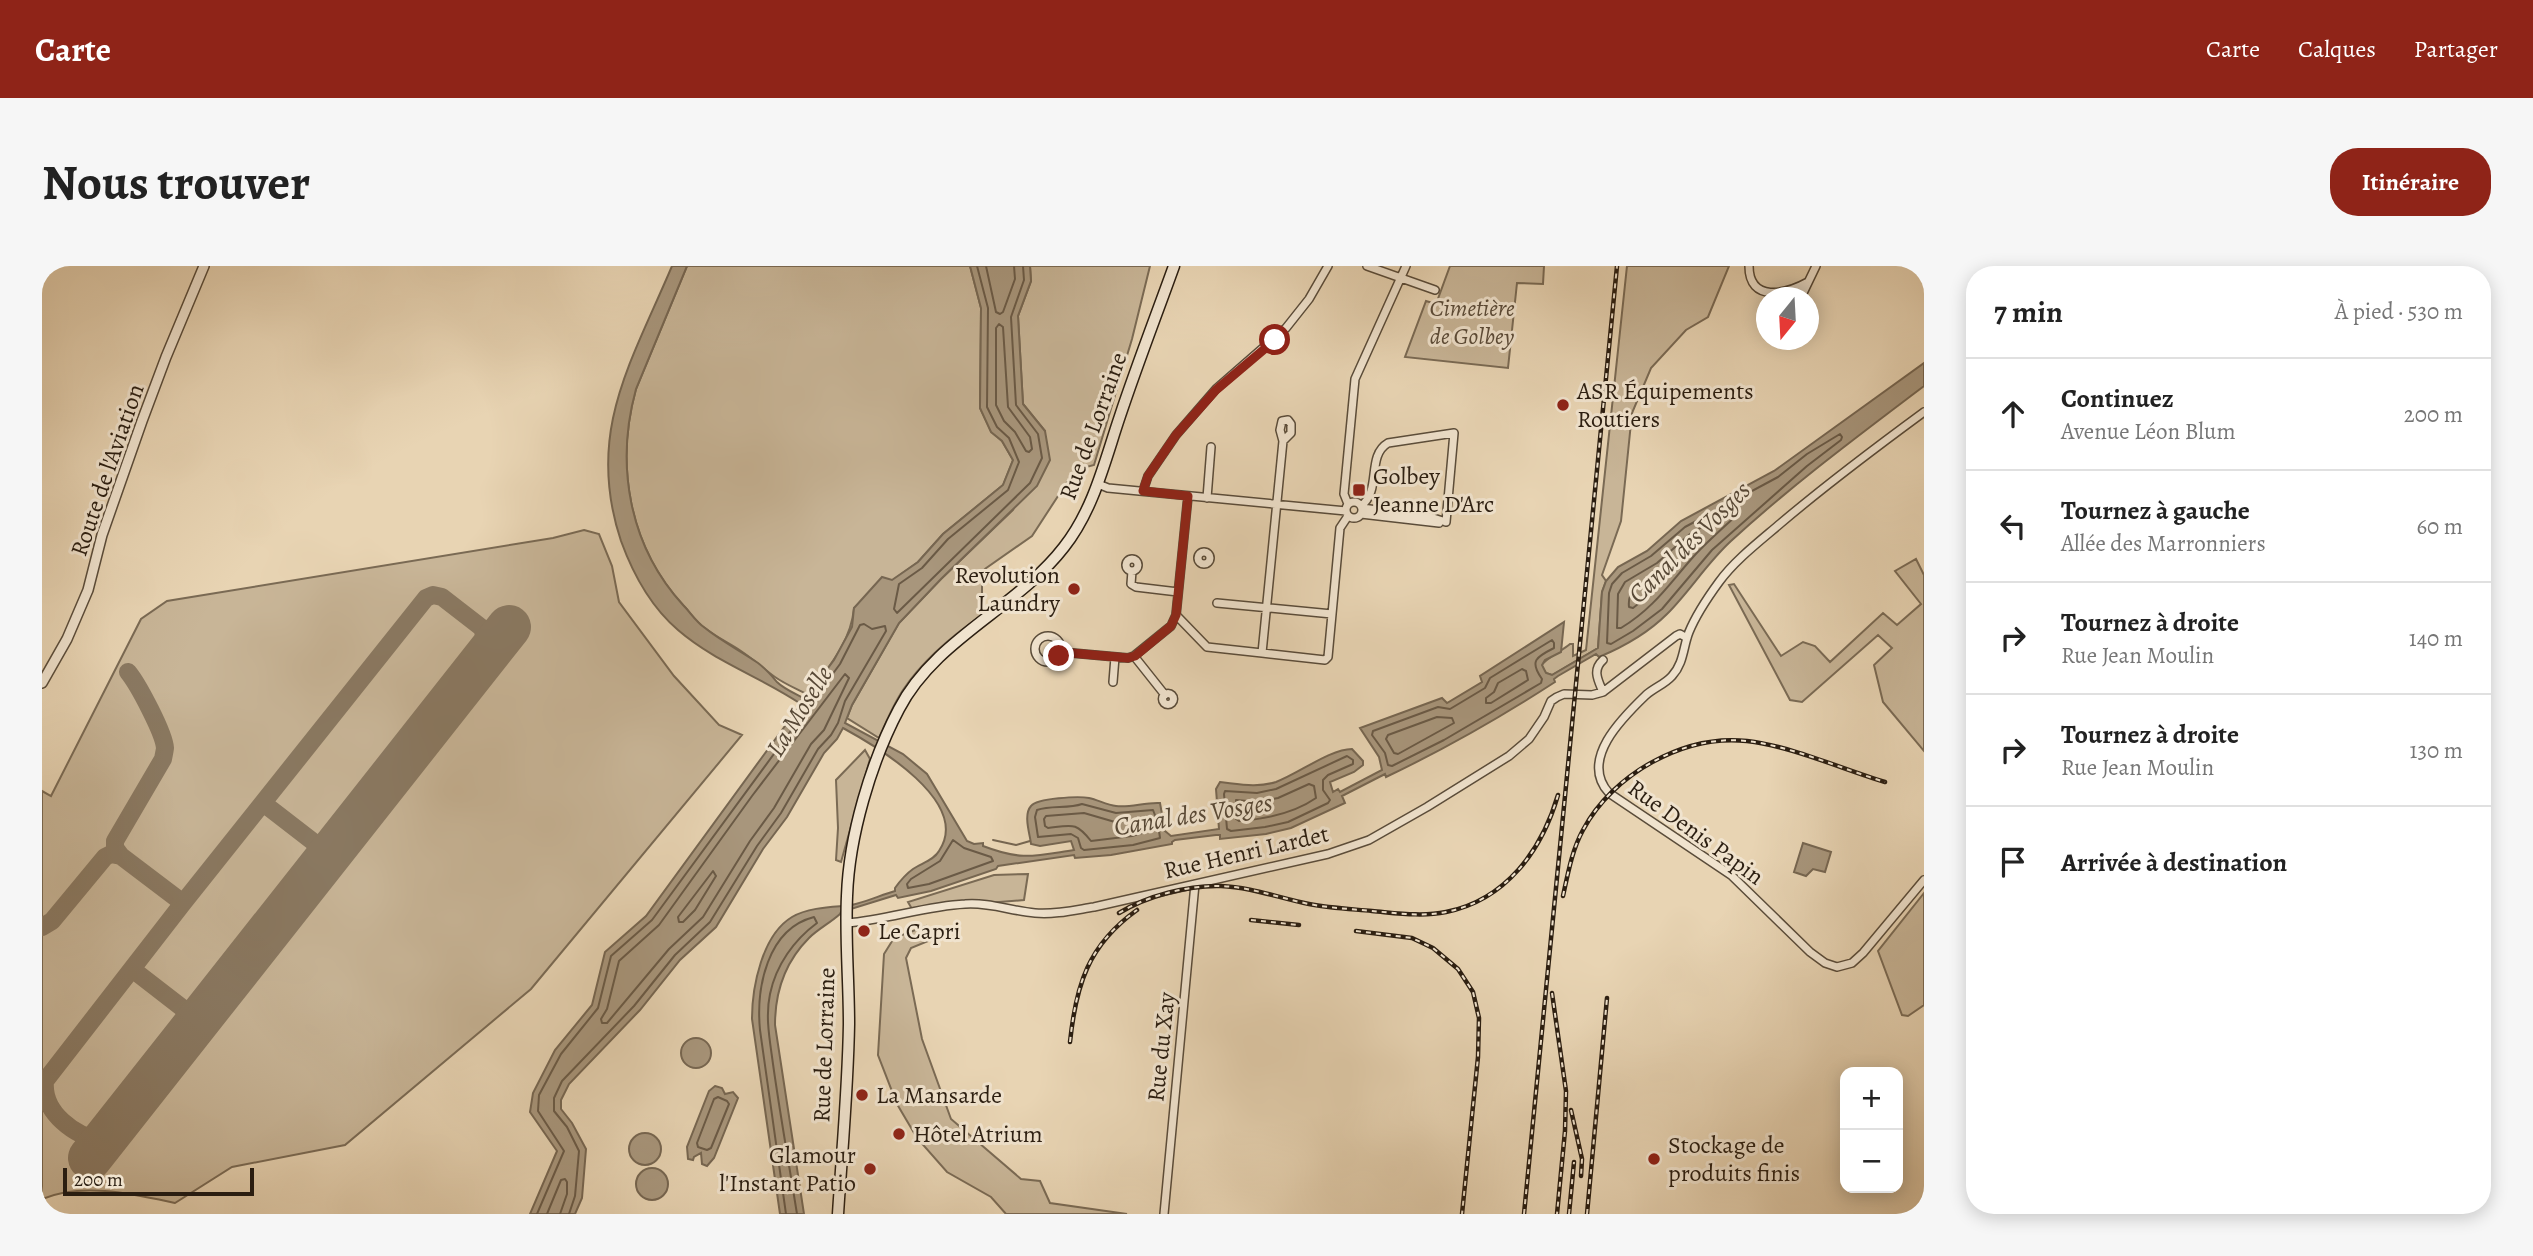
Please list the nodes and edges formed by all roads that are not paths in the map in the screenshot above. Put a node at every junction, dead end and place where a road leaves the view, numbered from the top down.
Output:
1 (205, 266) edge
2 (1174, 266) edge
3 (1328, 266) edge
4 (1367, 266) edge
5 (1406, 266) edge
6 (1749, 266) edge
7 (1816, 266) edge
8 (1400, 277) junction
9 (1808, 282) junction
10 (1805, 287) edge
11 (1435, 290) dead end
12 (1924, 412) edge
13 (1283, 441) dead end
14 (1211, 447) dead end
15 (1098, 484) junction
16 (1143, 491) junction
17 (1188, 496) junction
18 (1206, 498) junction
19 (1276, 505) junction
20 (1362, 509) junction
21 (1347, 510) junction
22 (1199, 561) dead end
23 (1181, 562) junction
24 (1132, 571) dead end
25 (1178, 592) junction
26 (1217, 603) dead end
27 (1266, 608) junction
28 (1332, 614) junction
29 (1176, 615) junction
30 (1687, 638) junction
31 (1060, 652) dead end
32 (1262, 653) junction
33 (1135, 656) junction
34 (1115, 657) junction
35 (1603, 660) dead end
36 (1113, 682) dead end
37 (42, 683) edge
38 (1603, 692) junction
39 (1165, 695) dead end
40 (1924, 880) edge
41 (1195, 884) junction
42 (847, 920) junction
43 (838, 1214) edge
44 (1164, 1214) edge

1 - 37 street, Route de l'Aviation
2 - 15 main road, Rue de Lorraine
3 - 16 street
4 - 8 street
5 - 8 street
6 - 9 street
7 - 9 street
8 - 11 street
8 - 21 street
9 - 10 street
12 - 30 street, Rue Denis Papin
13 - 19 street
14 - 18 street
15 - 16 street
15 - 42 main road, Rue de Lorraine
16 - 17 street
17 - 18 street
17 - 23 street
18 - 19 street
19 - 21 street
19 - 27 street
20 - 20 street
20 - 21 street
20 - 21 street
21 - 28 street
22 - 23 street
23 - 25 street
24 - 25 street
25 - 29 street
26 - 27 street
27 - 28 street
27 - 32 street
28 - 32 street
29 - 32 street
29 - 33 street
30 - 38 street
30 - 40 street, Rue Denis Papin
31 - 34 street
33 - 34 street
33 - 39 street
34 - 36 street
35 - 38 street
38 - 41 street, Rue Henri Lardet
41 - 42 street, Rue Henri Lardet
41 - 44 street, Rue du Xay
42 - 43 main road, Rue de Lorraine

